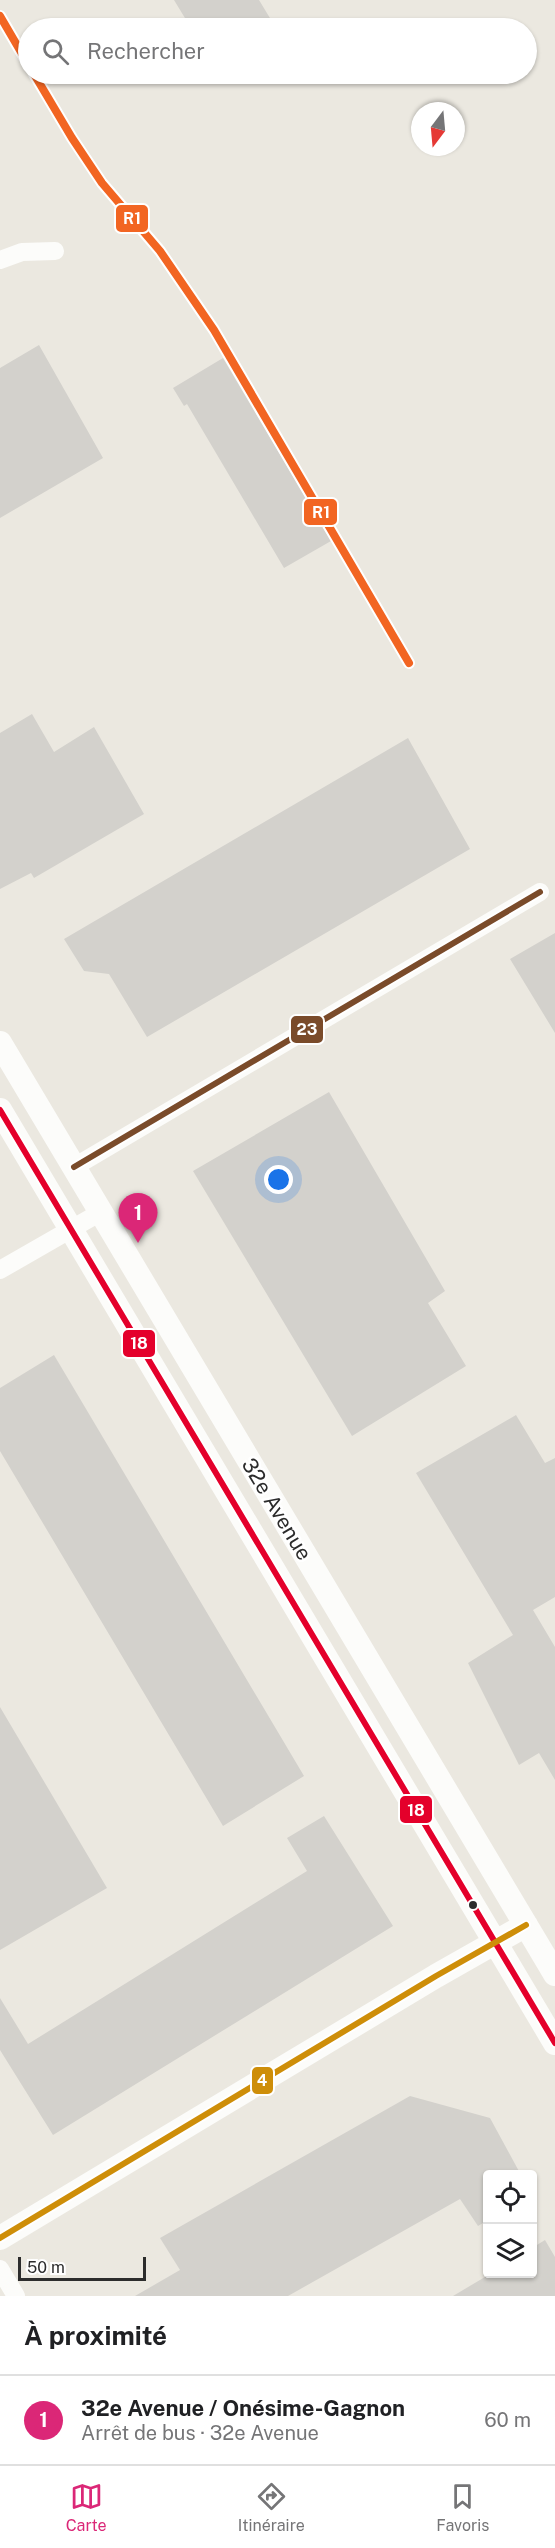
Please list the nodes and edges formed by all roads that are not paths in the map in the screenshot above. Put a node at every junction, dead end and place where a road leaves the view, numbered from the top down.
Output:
1 (55, 251) dead end
2 (0, 260) edge
3 (540, 892) dead end
4 (0, 1043) edge
5 (0, 1110) edge
6 (74, 1167) junction
7 (101, 1212) junction
8 (70, 1228) junction
9 (0, 1270) edge
10 (526, 1925) junction
11 (495, 1942) junction
12 (555, 1974) edge
13 (555, 2043) edge
14 (0, 2238) edge
15 (0, 2269) edge
16 (16, 2296) edge

1 - 2 street
3 - 6 street
4 - 6 street, 32e Avenue
5 - 8 street, 32e Avenue
6 - 7 street, 32e Avenue
7 - 8 street
7 - 10 street, 32e Avenue
8 - 9 street
8 - 11 street, 32e Avenue
10 - 11 street
10 - 12 street, 32e Avenue
11 - 13 street, 32e Avenue
11 - 14 street
15 - 16 street

